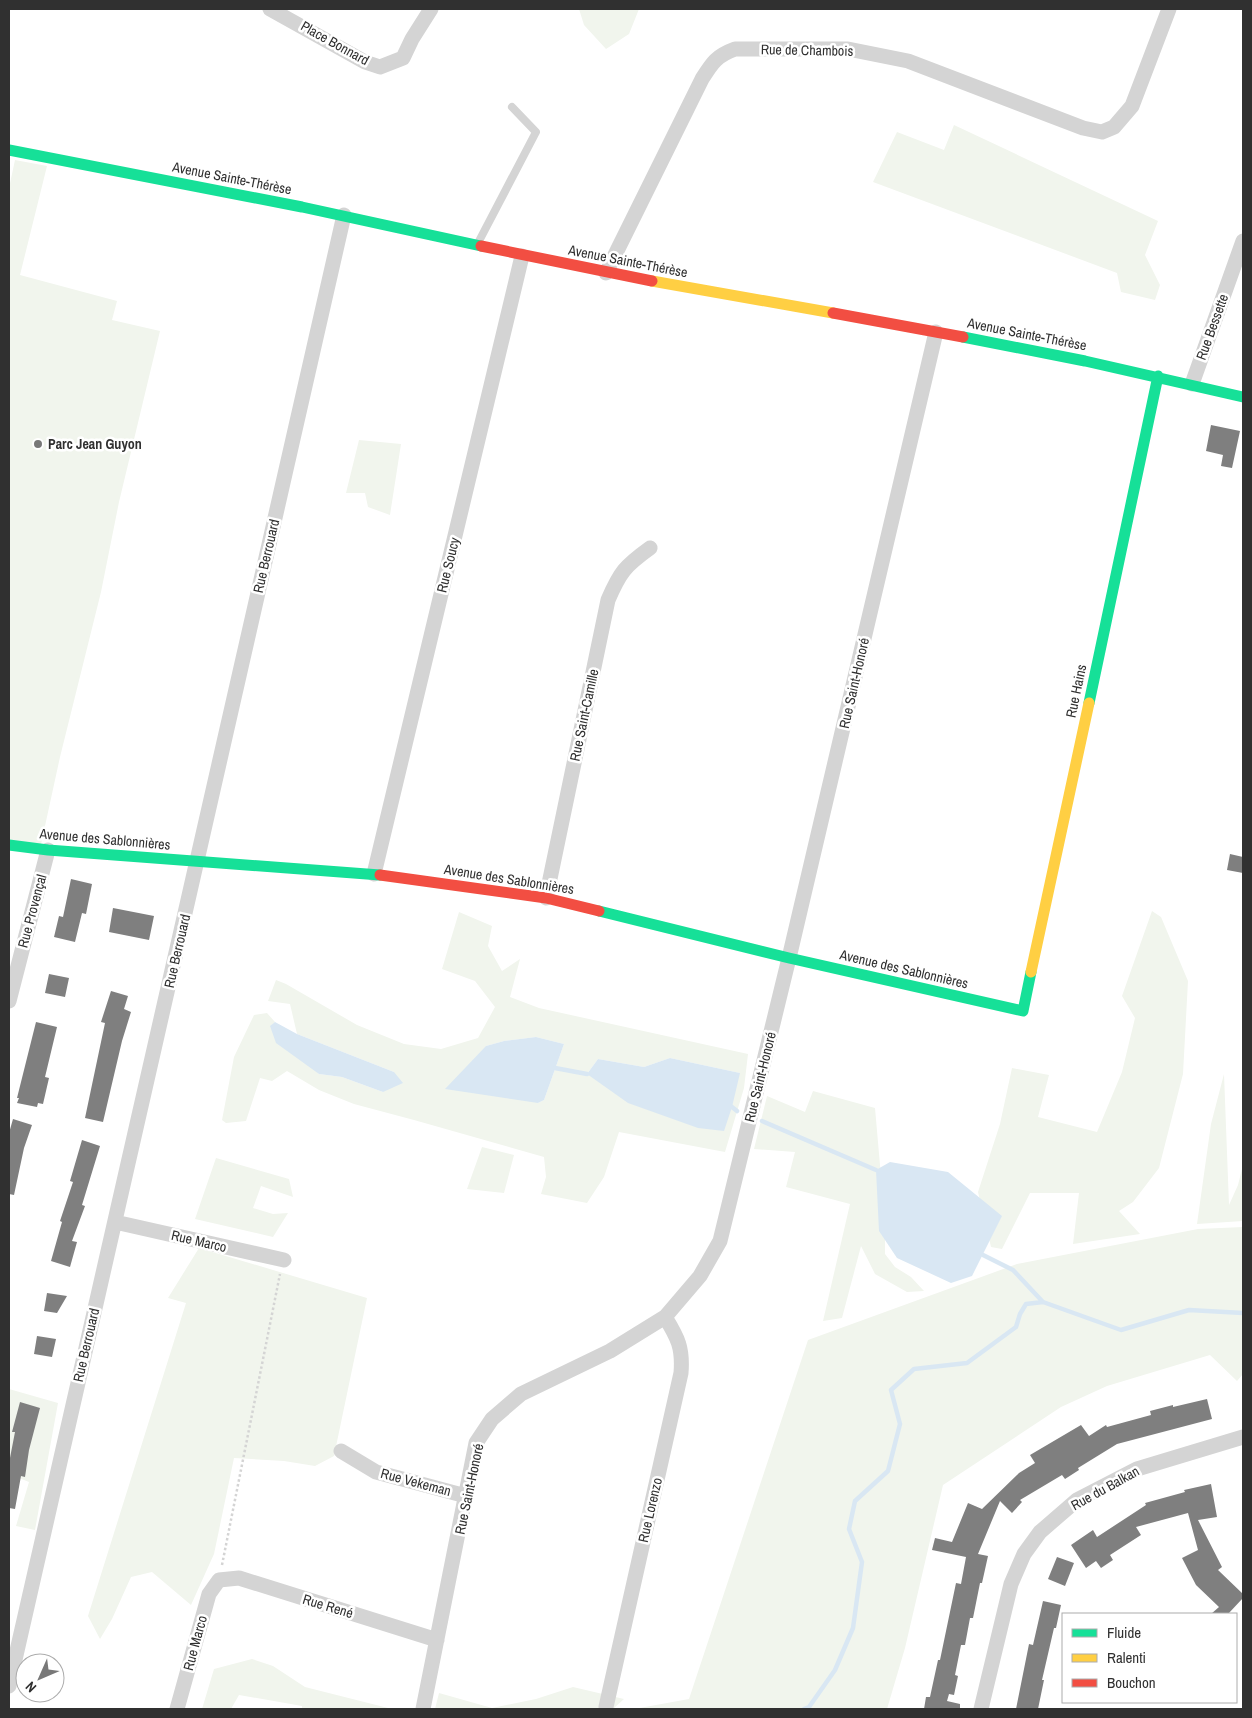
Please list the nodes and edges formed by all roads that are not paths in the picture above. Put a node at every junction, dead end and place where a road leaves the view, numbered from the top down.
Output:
1 (270, 9) edge
2 (430, 9) edge
3 (1169, 9) edge
4 (512, 107) dead end
5 (9, 150) edge
6 (344, 215) junction
7 (1243, 241) edge
8 (477, 245) junction
9 (522, 256) junction
10 (606, 272) junction
11 (936, 332) junction
12 (1158, 376) junction
13 (1192, 384) junction
14 (1243, 397) edge
15 (650, 548) dead end
16 (9, 845) edge
17 (48, 850) junction
18 (197, 861) junction
19 (374, 874) junction
20 (546, 898) junction
21 (789, 958) junction
22 (9, 1000) edge
23 (1023, 1011) joint
24 (115, 1222) junction
25 (284, 1260) road end
26 (665, 1317) junction
27 (1243, 1437) edge
28 (340, 1451) dead end
29 (466, 1496) junction
30 (218, 1580) joint
31 (437, 1640) junction
32 (9, 1686) edge
33 (606, 1707) dead end
34 (177, 1709) edge
35 (423, 1709) edge
36 (981, 1709) edge

1 - 2 street, Place Bonnard
3 - 10 street, Rue de Chambois
4 - 8 lane
5 - 6 street, Avenue Sainte-Thérèse
6 - 8 street, Avenue Sainte-Thérèse
6 - 18 street, Rue Berrouard
7 - 13 street, Rue Bessette
8 - 9 street, Avenue Sainte-Thérèse
9 - 10 street, Avenue Sainte-Thérèse
9 - 19 street, Rue Soucy
10 - 11 street, Avenue Sainte-Thérèse
11 - 12 street, Avenue Sainte-Thérèse
11 - 21 street, Rue Saint-Honoré
12 - 13 street, Avenue Sainte-Thérèse
12 - 23 street, Rue Hains
13 - 14 street, Avenue Sainte-Thérèse
15 - 20 street, Rue Saint-Camille
16 - 17 street, Avenue des Sablonnières
17 - 18 street, Avenue des Sablonnières
17 - 22 street, Rue Provençal
18 - 19 street, Avenue des Sablonnières
18 - 24 street, Rue Berrouard
19 - 20 street, Avenue des Sablonnières
20 - 21 street, Avenue des Sablonnières
21 - 23 street, Avenue des Sablonnières
21 - 26 street, Rue Saint-Honoré
24 - 25 street, Rue Marco
24 - 32 street, Rue Berrouard
26 - 29 street, Rue Saint-Honoré
26 - 33 street, Rue Lorenzo
27 - 36 street, Rue du Balkan
28 - 29 street, Rue Vekeman
29 - 31 street, Rue Saint-Honoré
30 - 31 street, Rue René
30 - 34 street, Rue Marco
31 - 35 street, Rue Saint-Honoré

